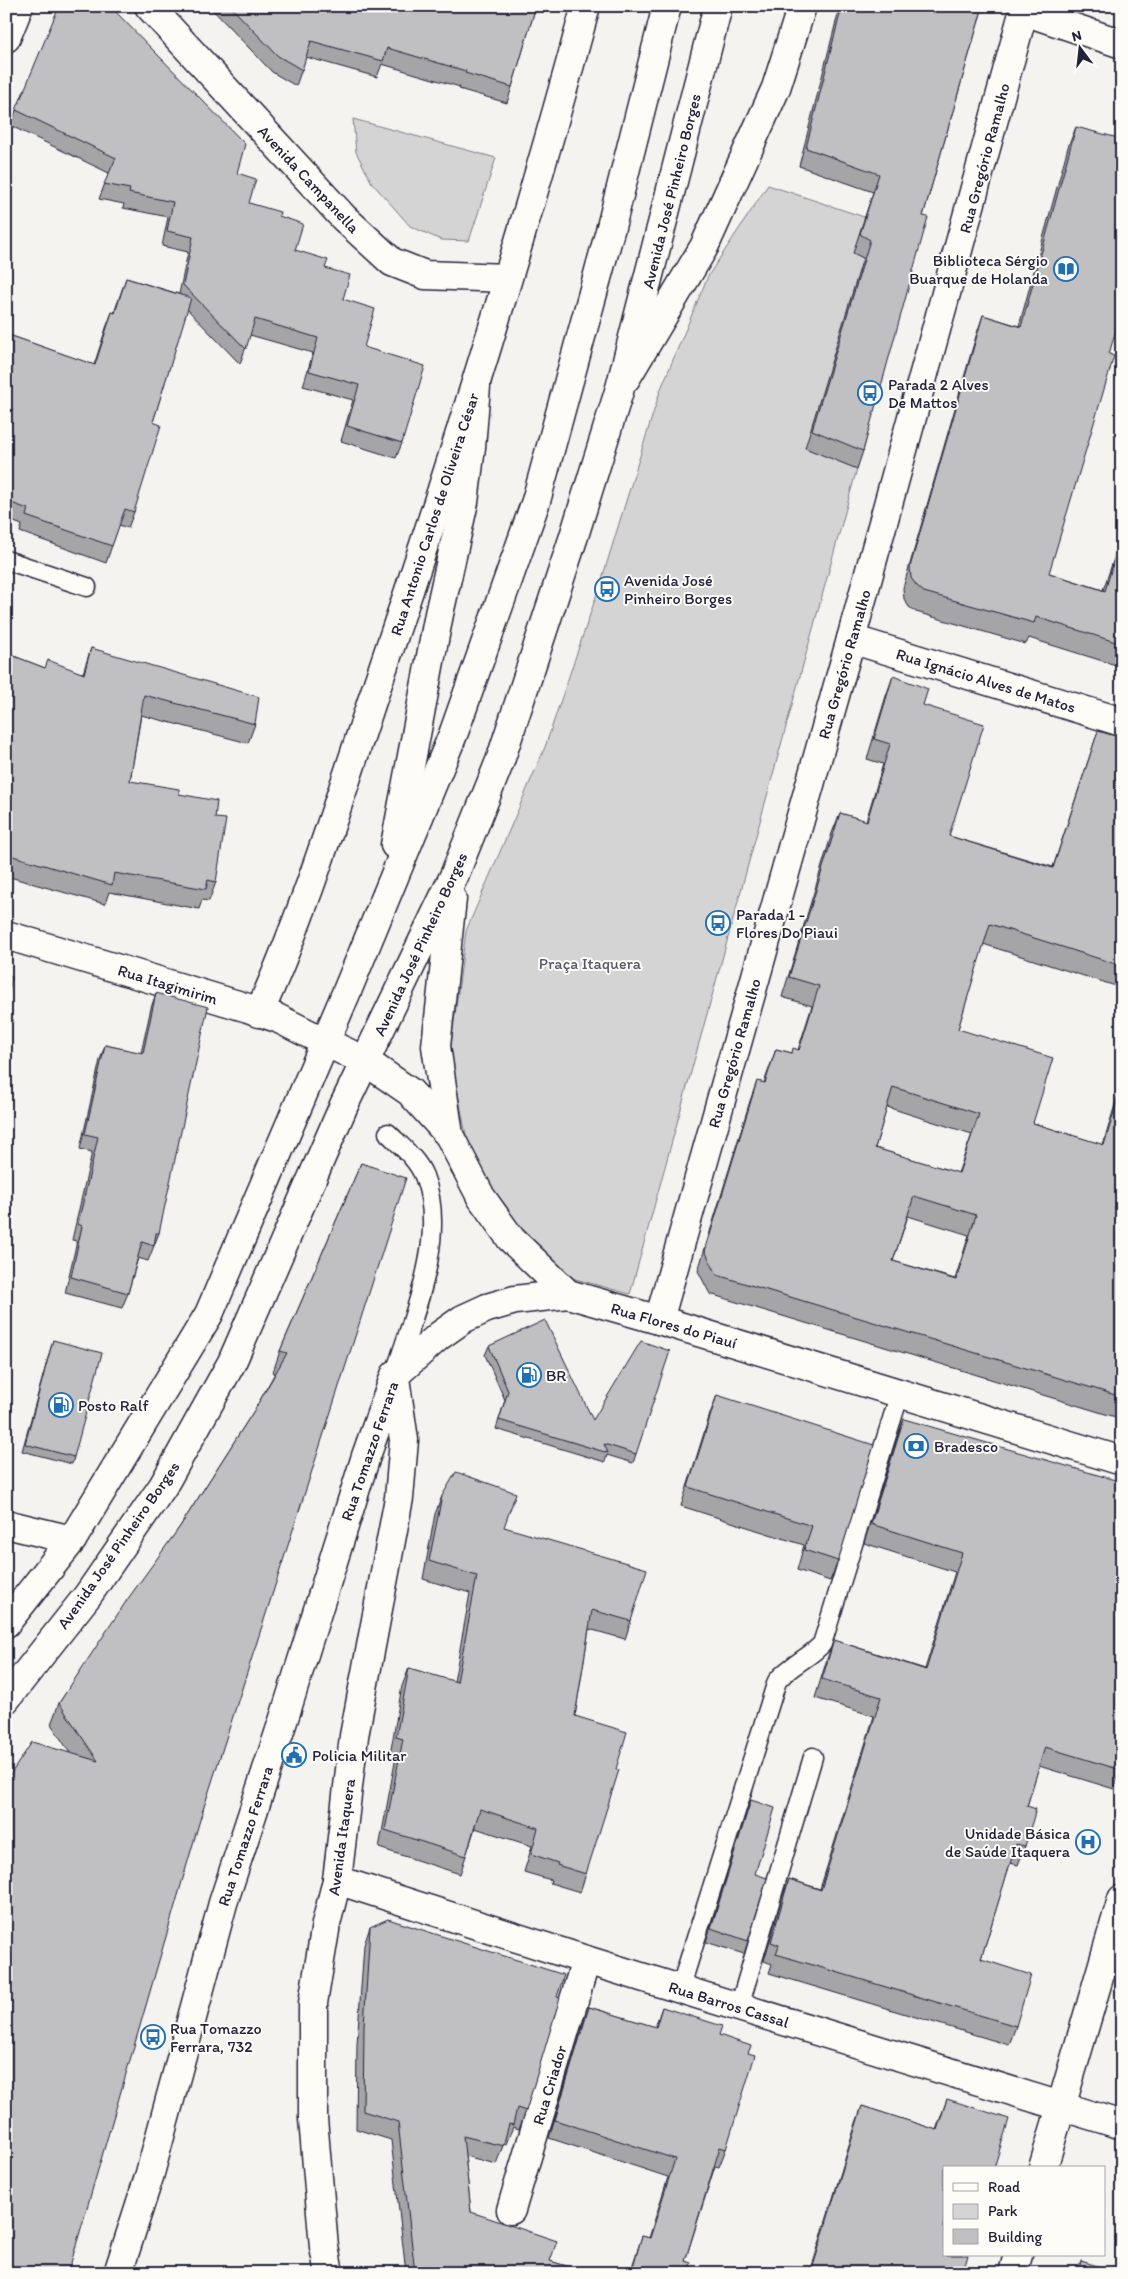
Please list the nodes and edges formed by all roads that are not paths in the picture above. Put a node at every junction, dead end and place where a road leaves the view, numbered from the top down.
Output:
1 (19, 6) edge
2 (150, 6) edge
3 (586, 6) edge
4 (667, 6) edge
5 (718, 6) edge
6 (802, 6) edge
7 (1025, 9) edge
8 (6, 38) edge
9 (1122, 44) edge
10 (507, 278) junction
11 (476, 386) junction
12 (620, 388) junction
13 (6, 560) edge
14 (87, 587) dead end
15 (851, 639) junction
16 (1122, 722) edge
17 (454, 876) junction
18 (381, 911) junction
19 (6, 935) edge
20 (259, 1013) junction
21 (325, 1042) junction
22 (365, 1060) junction
23 (388, 1133) dead end
24 (449, 1135) junction
25 (568, 1294) junction
26 (659, 1320) junction
27 (395, 1374) junction
28 (900, 1393) junction
29 (1122, 1460) edge
30 (6, 1524) edge
31 (72, 1540) junction
32 (6, 1623) edge
33 (6, 1699) edge
34 (813, 1757) dead end
35 (337, 1880) junction
36 (1122, 1899) edge
37 (586, 1960) junction
38 (680, 1989) junction
39 (739, 2007) junction
40 (1061, 2106) junction
41 (1122, 2125) edge
42 (1044, 2166) edge
43 (511, 2210) dead end
44 (1018, 2256) edge
45 (118, 2273) edge
46 (329, 2273) edge
47 (1013, 2273) edge

1 - 8 main road
2 - 10 main road, Avenida Campanella
3 - 10 main road, Rua Antonio Carlos de Oliveira César
4 - 18 main road
5 - 12 main road, Avenida José Pinheiro Borges
6 - 12 main road
7 - 9 main road
7 - 15 main road, Rua Gregório Ramalho
10 - 11 main road, Rua Antonio Carlos de Oliveira César
11 - 18 main road
11 - 20 main road, Rua Antonio Carlos de Oliveira César
12 - 17 main road, Avenida José Pinheiro Borges
13 - 14 lane
15 - 16 main road, Rua Ignácio Alves de Matos
15 - 26 main road, Rua Gregório Ramalho
17 - 22 main road, Avenida José Pinheiro Borges
17 - 24 main road
18 - 21 main road
19 - 20 main road, Rua Itagimirim
20 - 21 main road, Rua Itagimirim
21 - 22 main road, Rua Flores do Piauí
21 - 31 main road
22 - 24 main road, Rua Flores do Piauí
22 - 33 main road, Avenida José Pinheiro Borges
23 - 27 lane
24 - 25 main road, Rua Flores do Piauí
25 - 26 main road, Rua Flores do Piauí
25 - 27 main road
26 - 28 main road, Rua Flores do Piauí
27 - 35 main road, Avenida Itaquera
27 - 45 main road, Rua Tomazzo Ferrara
28 - 29 main road, Rua Flores do Piauí
28 - 38 lane
30 - 31 main road
31 - 32 main road
34 - 39 lane
35 - 37 main road, Rua Barros Cassal
35 - 46 main road, Avenida Itaquera
36 - 40 main road
37 - 38 main road, Rua Barros Cassal
37 - 43 main road, Rua Criador
38 - 39 main road, Rua Barros Cassal
39 - 40 main road, Rua Barros Cassal
40 - 41 main road, Rua Barros Cassal
40 - 42 main road
44 - 47 main road

